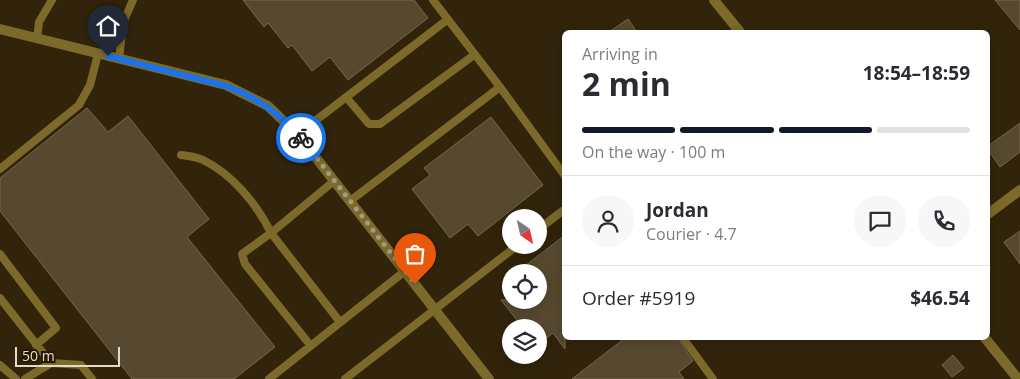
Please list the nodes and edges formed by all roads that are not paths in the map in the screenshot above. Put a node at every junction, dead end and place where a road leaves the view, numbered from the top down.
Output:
1 (52, 0) edge
2 (133, 0) edge
3 (433, 0) edge
4 (714, 0) edge
5 (447, 20) junction
6 (0, 29) edge
7 (738, 30) edge
8 (38, 39) junction
9 (98, 54) junction
10 (474, 55) junction
11 (118, 59) junction
12 (500, 87) junction
13 (346, 97) junction
14 (299, 136) junction
15 (180, 155) dead end
16 (0, 169) edge
17 (562, 172) edge
18 (334, 181) junction
19 (1020, 190) edge
20 (350, 200) junction
21 (562, 211) edge
22 (990, 212) edge
23 (548, 222) edge
24 (271, 232) junction
25 (0, 254) edge
26 (506, 254) edge
27 (405, 271) junction
28 (0, 298) edge
29 (434, 309) junction
30 (340, 322) junction
31 (684, 340) edge
32 (987, 340) edge
33 (36, 345) junction
34 (311, 346) junction
35 (51, 363) junction
36 (0, 365) edge
37 (16, 379) edge
38 (26, 379) edge
39 (92, 379) edge
40 (269, 379) edge
41 (345, 379) edge
42 (489, 379) edge
43 (713, 379) edge
44 (1018, 379) edge

1 - 8 lane
2 - 11 lane
3 - 5 lane
4 - 7 street
5 - 10 lane
5 - 13 lane
6 - 8 street
8 - 9 street
9 - 11 street
9 - 16 lane
10 - 12 lane
10 - 13 lane
11 - 14 street
12 - 17 lane
12 - 20 lane
13 - 14 lane
14 - 18 street
15 - 24 lane
18 - 20 street
18 - 24 lane
19 - 22 street
20 - 27 street
21 - 23 lane
24 - 30 lane
24 - 34 lane
25 - 33 lane
26 - 29 lane
27 - 29 street
27 - 30 lane
28 - 33 lane
29 - 41 lane
29 - 42 street
30 - 34 lane
31 - 43 lane
32 - 44 street
33 - 35 lane
34 - 40 lane
35 - 38 lane
35 - 39 lane
36 - 37 lane

